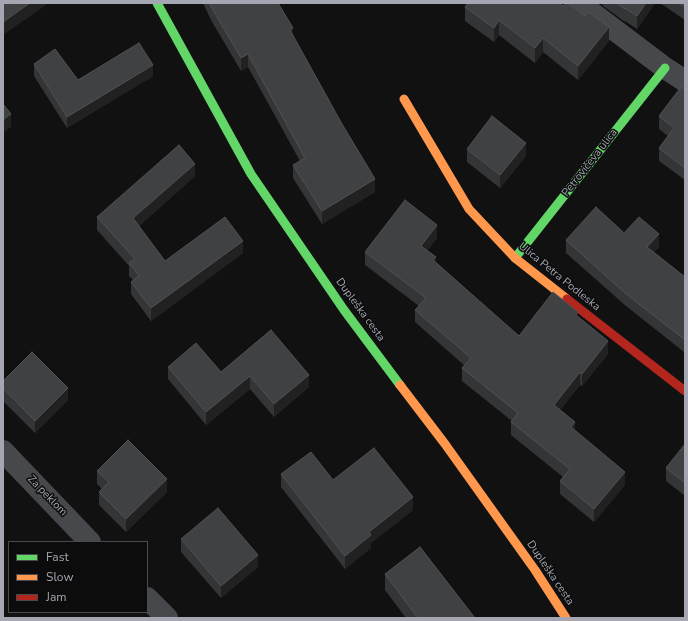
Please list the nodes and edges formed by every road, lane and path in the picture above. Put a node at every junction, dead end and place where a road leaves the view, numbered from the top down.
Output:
1 (157, 3) edge
2 (579, 3) edge
3 (665, 68) junction
4 (685, 81) edge
5 (404, 99) dead end
6 (515, 258) junction
7 (685, 391) edge
8 (3, 451) edge
9 (89, 541) edge
10 (148, 599) edge
11 (167, 618) edge
12 (566, 618) edge

1 - 12 street, Dupleška cesta
2 - 3 street
3 - 4 street
3 - 6 street, Petrovičeva ulica
5 - 6 street, Ulica Petra Podleska
6 - 7 street, Ulica Petra Podleska
8 - 9 street, Za peklom
10 - 11 street

